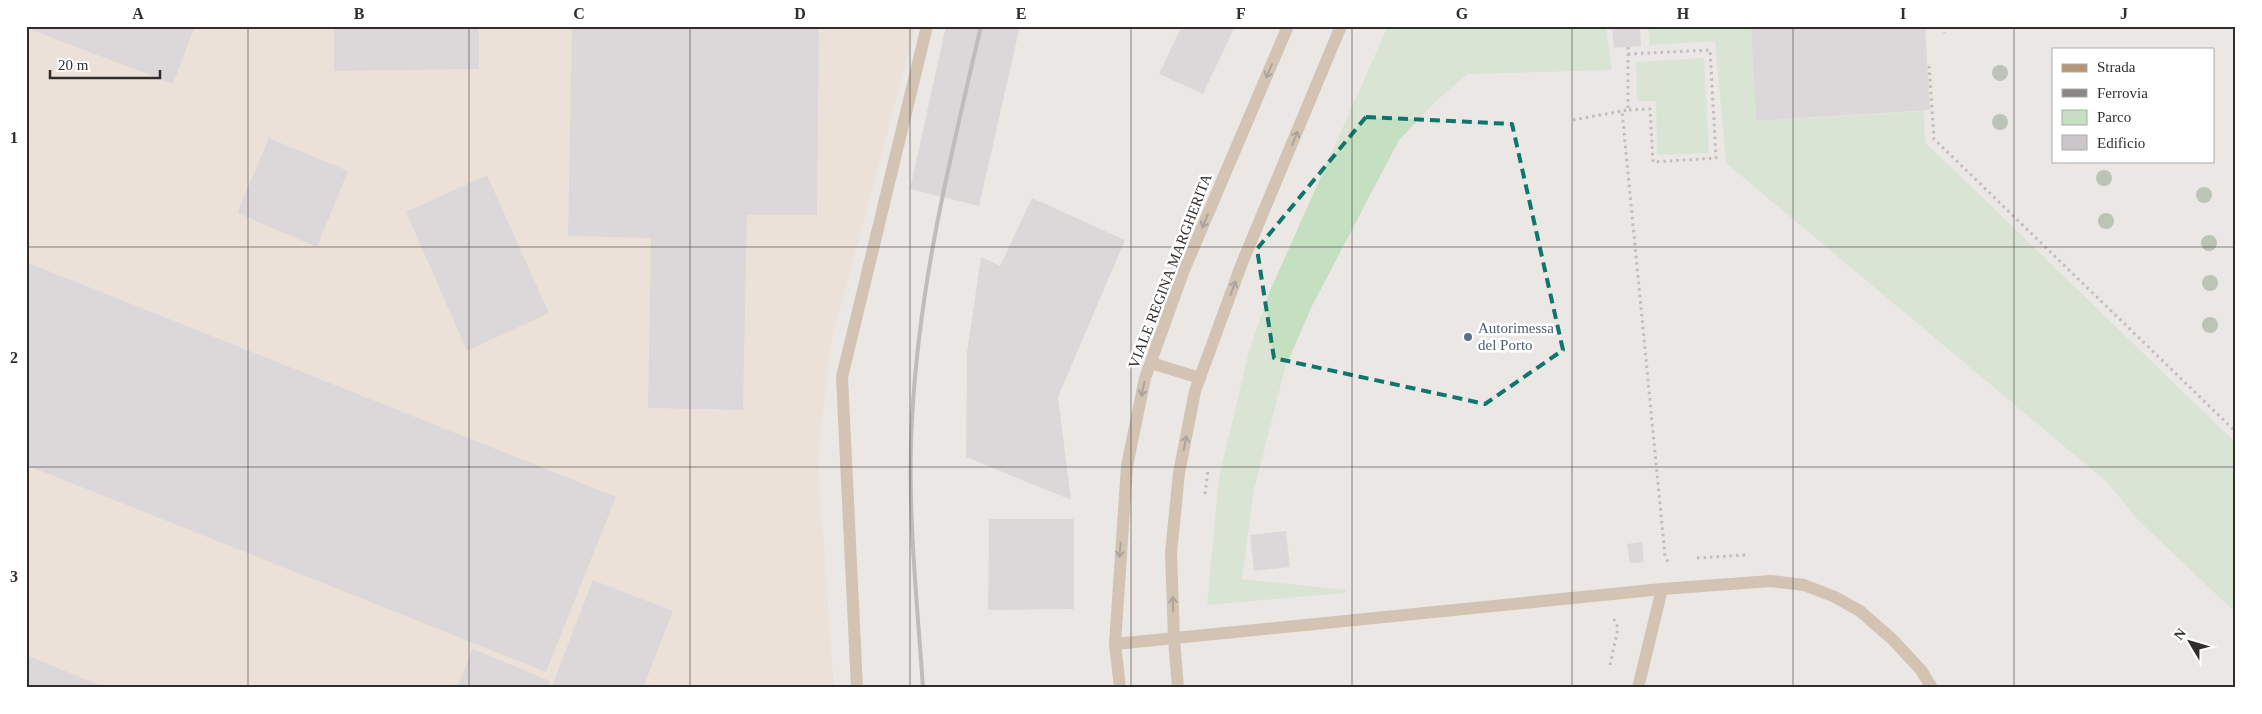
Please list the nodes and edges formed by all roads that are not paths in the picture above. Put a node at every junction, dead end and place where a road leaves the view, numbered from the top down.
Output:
1 (926, 26) edge
2 (1288, 26) edge
3 (1341, 26) edge
4 (1151, 363) junction
5 (1200, 378) junction
6 (1662, 589) junction
7 (1174, 639) junction
8 (1115, 644) junction
9 (857, 688) edge
10 (1120, 688) edge
11 (1178, 688) edge
12 (1638, 688) edge
13 (1932, 688) edge

1 - 9 street
2 -> 4 street, VIALE REGINA MARGHERITA
5 -> 3 street
4 - 5 street
4 -> 8 street, VIALE REGINA MARGHERITA
7 -> 5 street
6 - 7 street
6 - 12 street
6 - 13 street
7 - 8 street
7 - 11 street
8 - 10 street, VIALE REGINA MARGHERITA

